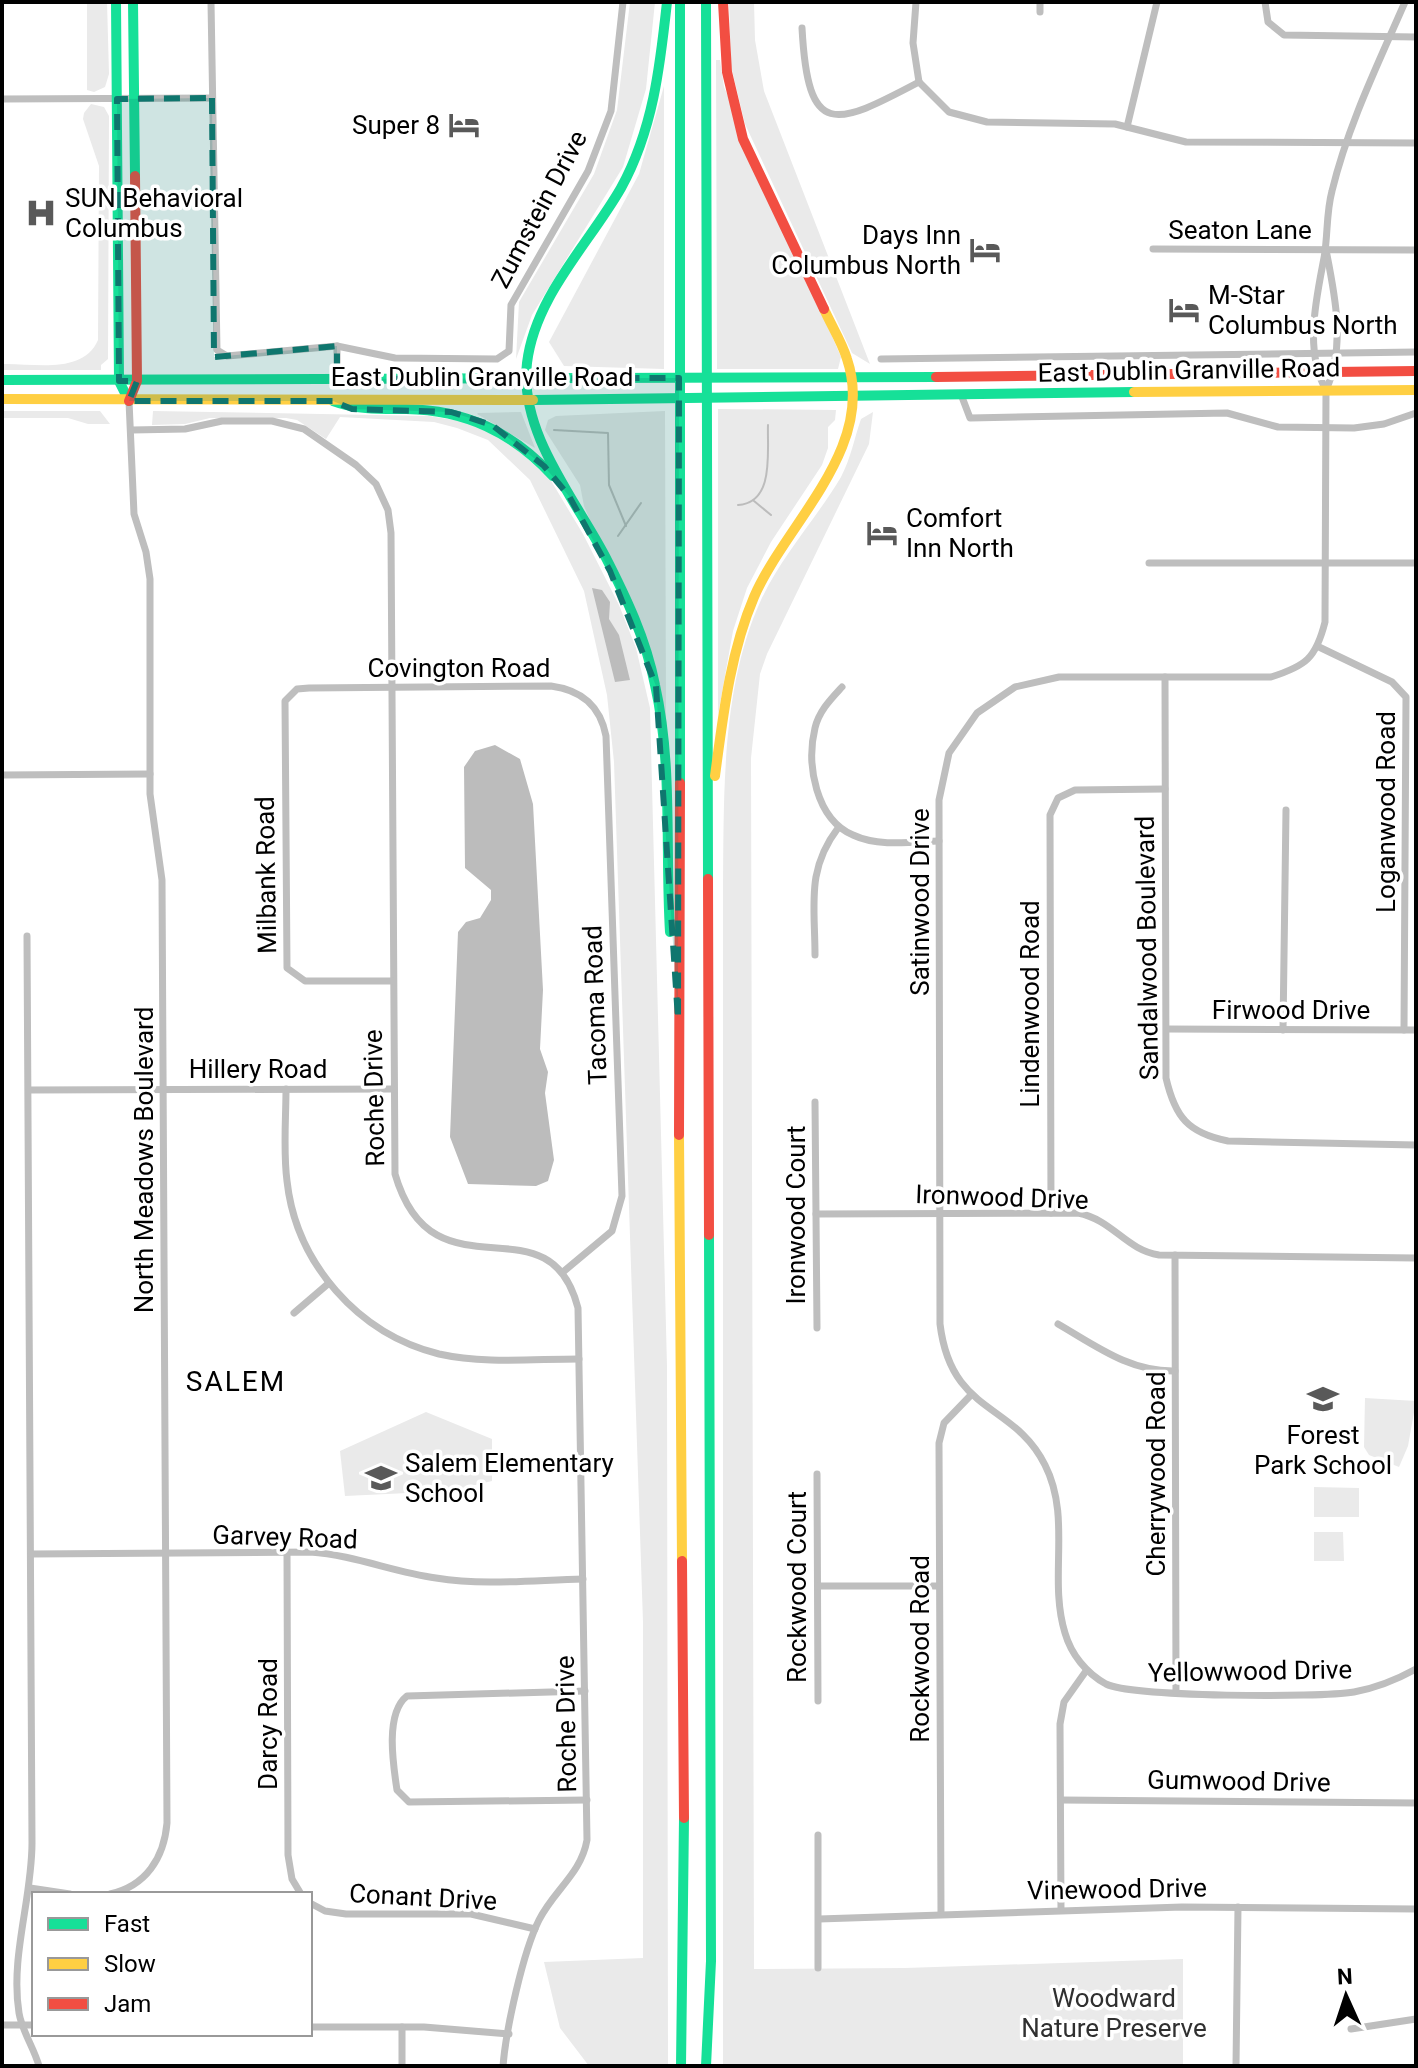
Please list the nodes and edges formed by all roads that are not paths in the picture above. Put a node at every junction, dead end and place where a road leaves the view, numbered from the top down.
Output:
1 (116, 2) edge
2 (133, 2) edge
3 (211, 2) edge
4 (623, 2) edge
5 (667, 2) edge
6 (680, 2) edge
7 (706, 2) edge
8 (723, 2) edge
9 (916, 2) edge
10 (1040, 2) edge
11 (1157, 2) edge
12 (1265, 2) edge
13 (1405, 2) edge
14 (1040, 12) dead end
15 (802, 28) dead end
16 (1390, 37) junction
17 (1416, 37) edge
18 (919, 82) junction
19 (212, 98) junction
20 (2, 99) edge
21 (117, 99) junction
22 (132, 99) junction
23 (1127, 127) junction
24 (1344, 143) junction
25 (1416, 143) edge
26 (1153, 249) dead end
27 (1326, 250) junction
28 (1416, 250) edge
29 (510, 340) joint
30 (337, 346) junction
31 (1335, 351) junction
32 (1314, 352) junction
33 (1416, 352) edge
34 (1111, 356) junction
35 (881, 359) dead end
36 (1335, 370) junction
37 (1315, 371) junction
38 (1416, 371) edge
39 (1113, 375) junction
40 (528, 378) junction
41 (852, 378) junction
42 (337, 379) junction
43 (2, 380) edge
44 (119, 381) junction
45 (137, 381) junction
46 (1326, 390) junction
47 (1416, 390) edge
48 (853, 397) junction
49 (962, 397) junction
50 (528, 398) junction
51 (2, 399) edge
52 (129, 401) junction
53 (333, 401) junction
54 (1416, 413) edge
55 (1325, 425) junction
56 (132, 430) junction
57 (569, 496) junction
58 (1325, 562) junction
59 (1149, 563) dead end
60 (1416, 563) edge
61 (1319, 647) junction
62 (1165, 677) junction
63 (391, 687) junction
64 (842, 687) dead end
65 (309, 688) joint
66 (599, 713) joint
67 (150, 774) junction
68 (2, 775) edge
69 (1412, 785) edge
70 (1165, 789) junction
71 (1286, 810) dead end
72 (708, 828) junction
73 (838, 828) junction
74 (939, 841) junction
75 (27, 936) dead end
76 (815, 955) dead end
77 (392, 981) junction
78 (678, 1019) junction
79 (1167, 1029) junction
80 (1283, 1030) junction
81 (1404, 1030) junction
82 (1416, 1030) edge
83 (286, 1089) junction
84 (392, 1089) junction
85 (29, 1090) junction
86 (163, 1090) junction
87 (815, 1102) dead end
88 (1416, 1145) edge
89 (940, 1213) junction
90 (1051, 1213) junction
91 (816, 1214) junction
92 (1175, 1255) junction
93 (1416, 1258) edge
94 (563, 1272) junction
95 (329, 1283) junction
96 (294, 1313) dead end
97 (1058, 1324) dead end
98 (817, 1328) dead end
99 (579, 1359) junction
100 (1175, 1371) junction
101 (970, 1396) junction
102 (817, 1474) dead end
103 (287, 1552) junction
104 (166, 1553) junction
105 (31, 1554) junction
106 (583, 1579) junction
107 (818, 1586) junction
108 (939, 1586) junction
109 (1416, 1669) edge
110 (1086, 1671) junction
111 (585, 1691) junction
112 (1176, 1692) junction
113 (818, 1701) dead end
114 (587, 1800) junction
115 (1061, 1800) junction
116 (1416, 1803) edge
117 (818, 1835) dead end
118 (30, 1888) junction
119 (57, 1892) edge
120 (114, 1892) edge
121 (300, 1892) edge
122 (312, 1904) edge
123 (1238, 1907) junction
124 (1416, 1909) edge
125 (1061, 1910) junction
126 (941, 1914) junction
127 (819, 1919) junction
128 (535, 1929) junction
129 (818, 1968) dead end
130 (1416, 2019) edge
131 (2, 2025) edge
132 (23, 2025) junction
133 (32, 2025) edge
134 (312, 2027) edge
135 (402, 2027) junction
136 (1351, 2029) dead end
137 (509, 2034) junction
138 (39, 2066) edge
139 (402, 2066) edge
140 (503, 2066) edge
141 (681, 2066) edge
142 (706, 2066) edge
143 (1236, 2066) edge

1 - 21 main road
2 - 22 main road
3 - 19 street
4 - 29 street, Zumstein Drive
5 - 40 main road
6 - 78 main road
7 - 72 main road
8 - 41 main road
9 - 18 street
10 - 14 street
11 - 23 street
12 - 16 street
13 - 16 street
15 - 18 street
16 - 17 street
16 - 24 street
18 - 23 street
19 - 22 street
19 - 30 street, East Dublin Granville Road
20 - 21 street
21 - 22 street
21 - 44 main road
22 - 45 main road
23 - 24 street
24 - 25 street
24 - 27 street
26 - 27 street, Seaton Lane
27 - 28 street, Seaton Lane
27 - 31 street
27 - 32 street
29 - 30 street, East Dublin Granville Road
30 - 42 street, East Dublin Granville Road
31 - 32 street, East Dublin Granville Road
31 - 33 street, East Dublin Granville Road
31 - 36 street
32 - 34 street, East Dublin Granville Road
32 - 37 street
34 - 35 street, East Dublin Granville Road
34 - 39 street, East Dublin Granville Road
36 - 37 main road, East Dublin Granville Road
36 - 38 main road, East Dublin Granville Road
36 - 46 street
37 - 39 main road, East Dublin Granville Road
37 - 46 street
39 - 41 main road, East Dublin Granville Road
40 - 41 main road, East Dublin Granville Road
40 - 42 main road, East Dublin Granville Road
40 - 50 main road
41 - 48 main road
42 - 45 main road, East Dublin Granville Road
43 - 44 main road, East Dublin Granville Road
44 - 45 main road, East Dublin Granville Road
44 - 52 main road
45 - 52 main road
46 - 47 main road, East Dublin Granville Road
46 - 49 main road, East Dublin Granville Road
46 - 55 street
48 - 49 main road, East Dublin Granville Road
48 - 50 main road, East Dublin Granville Road
48 - 72 main road
49 - 55 street, East Dublin Granville Road
50 - 53 main road, East Dublin Granville Road
50 - 57 main road
51 - 52 main road, East Dublin Granville Road
52 - 53 main road, East Dublin Granville Road
52 - 56 street, North Meadows Boulevard
53 - 57 main road
54 - 55 street, East Dublin Granville Road
55 - 58 street
56 - 63 street, Roche Drive
56 - 67 street, North Meadows Boulevard
57 - 78 main road
58 - 59 street
58 - 60 street
58 - 61 street
61 - 62 street, Satinwood Drive
61 - 69 street, Loganwood Road
62 - 70 street, Sandalwood Boulevard
62 - 74 street, Satinwood Drive
63 - 65 street, Covington Road
63 - 66 street, Covington Road
63 - 77 street, Roche Drive
64 - 73 street
65 - 77 street, Milbank Road
66 - 94 street, Tacoma Road
67 - 68 street
67 - 86 street, North Meadows Boulevard
69 - 81 street, Loganwood Road
70 - 79 street, Sandalwood Boulevard
70 - 90 street, Lindenwood Road
71 - 80 street
72 - 142 main road
73 - 74 street
73 - 76 street
74 - 89 street, Satinwood Drive
75 - 85 street
77 - 84 street, Roche Drive
78 - 141 main road
79 - 80 street, Firwood Drive
79 - 88 street, Sandalwood Boulevard
80 - 81 street, Firwood Drive
81 - 82 street, Firwood Drive
83 - 84 street, Hillery Road
83 - 86 street, Hillery Road
83 - 95 street
84 - 94 street, Roche Drive
85 - 86 street, Hillery Road
85 - 105 street
86 - 104 street, North Meadows Boulevard
87 - 91 street, Ironwood Court
89 - 90 street, Ironwood Drive
89 - 91 street, Ironwood Drive
89 - 101 street, Satinwood Drive
90 - 92 street, Ironwood Drive
91 - 98 street, Ironwood Court
92 - 93 street, Ironwood Drive
92 - 100 street, Cherrywood Road
94 - 99 street, Roche Drive
95 - 96 street
95 - 99 street
97 - 100 street
99 - 106 street, Roche Drive
100 - 112 street, Cherrywood Road
101 - 108 street, Rockwood Road
101 - 110 street, Satinwood Drive
102 - 107 street, Rockwood Court
103 - 104 street, Garvey Road
103 - 106 street, Garvey Road
103 - 121 street, Darcy Road
104 - 105 street, Garvey Road
104 - 120 street, North Meadows Boulevard
105 - 118 street
106 - 111 street, Roche Drive
107 - 108 street
107 - 113 street, Rockwood Court
108 - 126 street, Rockwood Road
109 - 112 street, Yellowwood Drive
110 - 112 street, Yellowwood Drive
110 - 115 street
111 - 114 street, Roche Drive
111 - 114 street
114 - 128 street, Roche Drive
115 - 116 street, Gumwood Drive
115 - 125 street
117 - 127 street
118 - 119 street
118 - 132 street
122 - 128 street, Conant Drive
123 - 124 street, Vinewood Drive
123 - 125 street, Vinewood Drive
123 - 143 street
125 - 126 street, Vinewood Drive
126 - 127 street, Vinewood Drive
127 - 129 street
128 - 137 street, Roche Drive
130 - 136 street
131 - 132 street
132 - 133 street
132 - 138 street
134 - 135 street
135 - 137 street
135 - 139 street
137 - 140 street, Roche Drive

